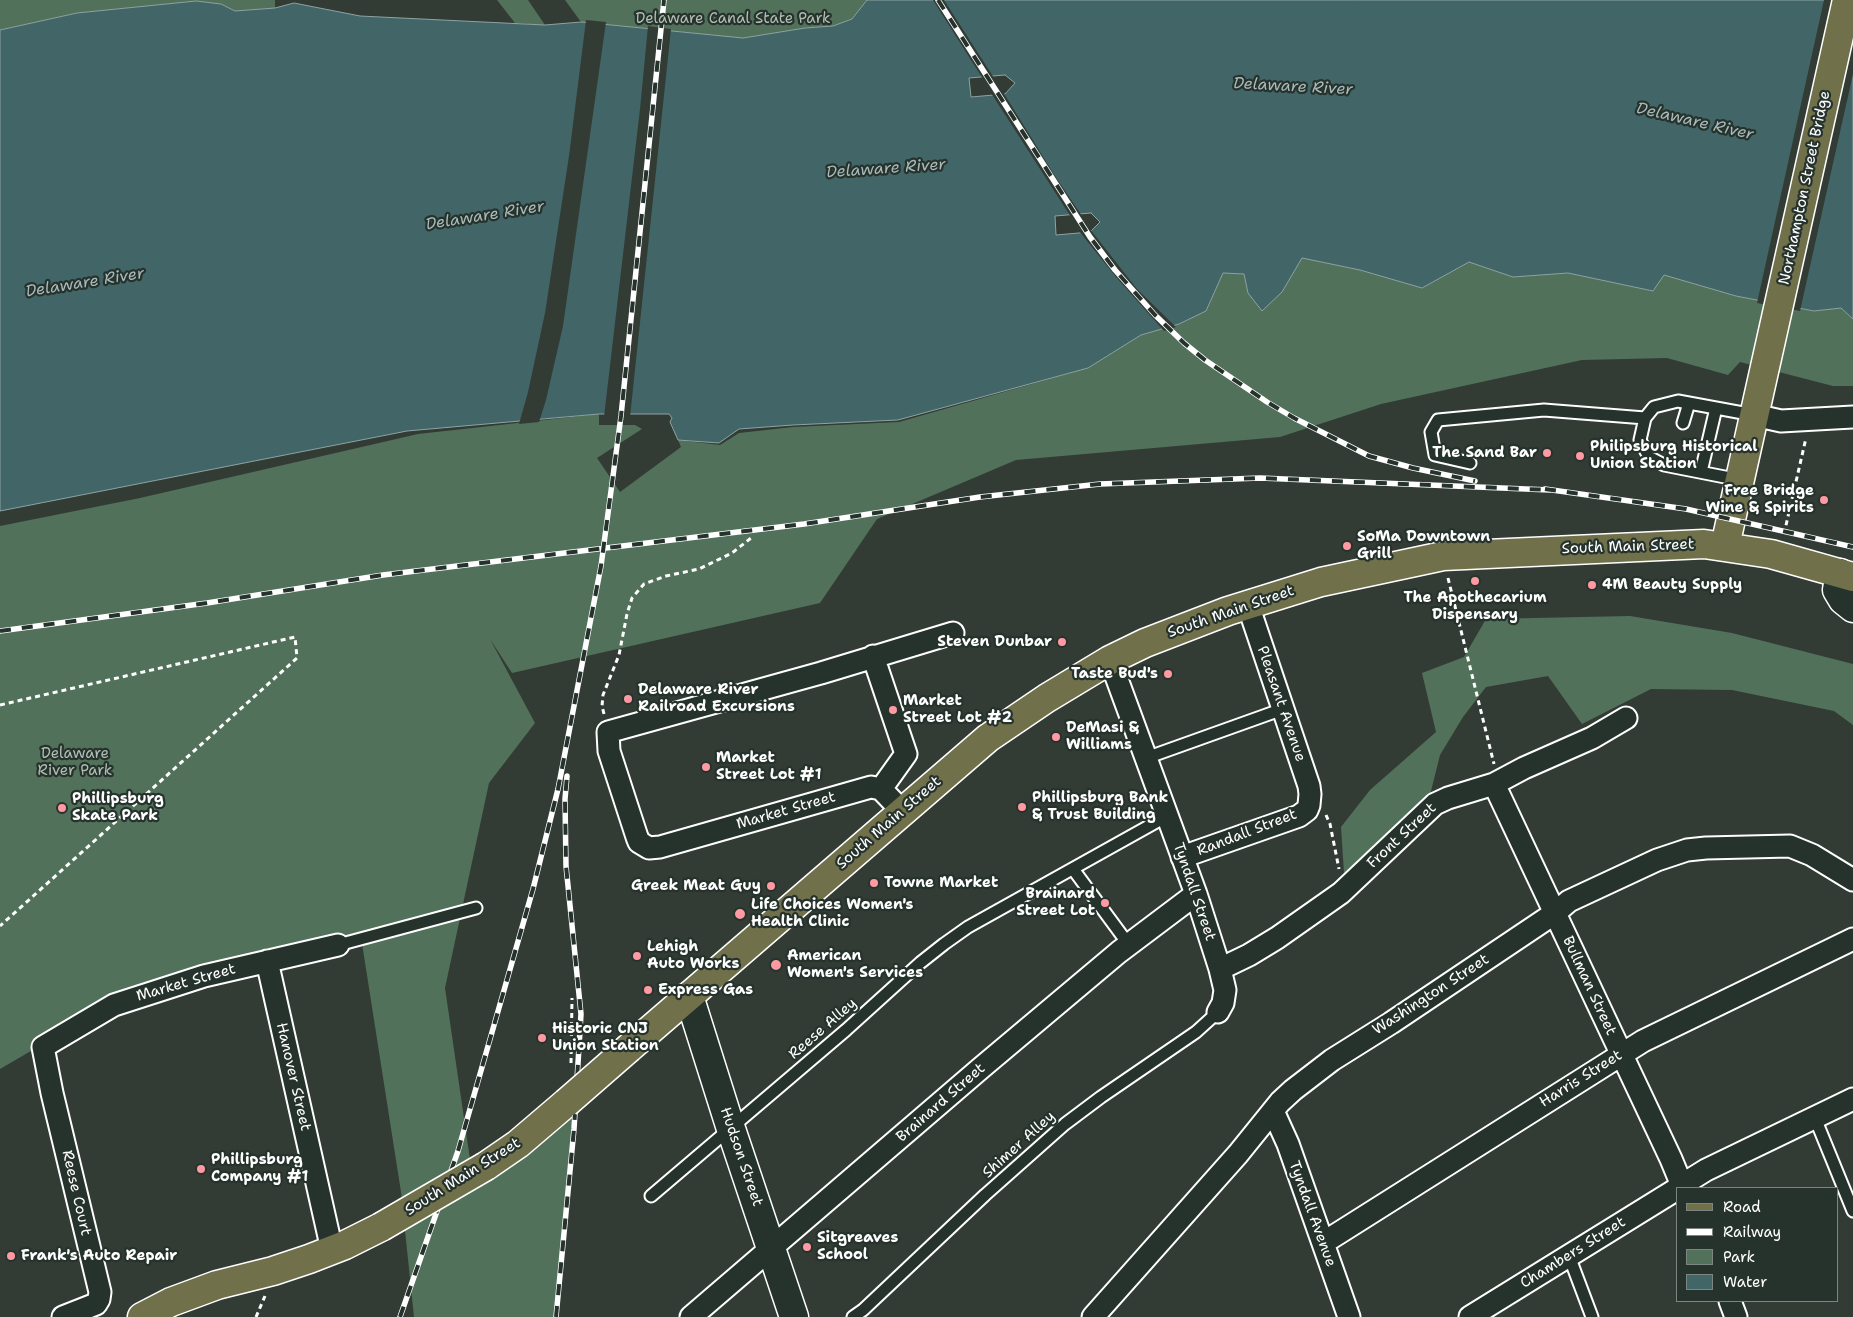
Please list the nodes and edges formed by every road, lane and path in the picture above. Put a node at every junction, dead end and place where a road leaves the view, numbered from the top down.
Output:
1 (1846, 0) edge
2 (1689, 403) junction
3 (1716, 408) junction
4 (1754, 415) junction
5 (1853, 417) edge
6 (1645, 418) junction
7 (1683, 423) dead end
8 (1806, 438) dead end
9 (1470, 463) dead end
10 (1701, 472) junction
11 (1740, 480) junction
12 (1783, 537) dead end
13 (751, 538) dead end
14 (1725, 546) junction
15 (1443, 556) junction
16 (1846, 575) edge
17 (1248, 605) junction
18 (1853, 608) edge
19 (952, 633) dead end
20 (873, 656) junction
21 (1110, 660) junction
22 (0, 705) edge
23 (1283, 709) junction
24 (1626, 718) dead end
25 (608, 732) junction
26 (1146, 758) junction
27 (1494, 775) junction
28 (881, 789) junction
29 (1310, 805) joint
30 (903, 812) junction
31 (1167, 816) junction
32 (1330, 824) dead end
33 (1182, 857) junction
34 (1073, 869) junction
35 (1340, 874) dead end
36 (1853, 880) edge
37 (1196, 894) junction
38 (476, 908) dead end
39 (1555, 913) junction
40 (0, 926) edge
41 (1853, 939) edge
42 (338, 945) joint
43 (1129, 945) junction
44 (267, 961) junction
45 (1220, 968) junction
46 (689, 996) junction
47 (572, 998) dead end
48 (1218, 1012) joint
49 (44, 1047) joint
50 (1621, 1054) junction
51 (571, 1062) dead end
52 (1853, 1100) edge
53 (1273, 1111) junction
54 (1815, 1118) junction
55 (731, 1129) junction
56 (1680, 1187) edge
57 (1681, 1187) edge
58 (1676, 1190) edge
59 (651, 1196) dead end
60 (1853, 1211) edge
61 (1323, 1243) junction
62 (772, 1248) junction
63 (332, 1250) junction
64 (1568, 1256) junction
65 (266, 1293) dead end
66 (1730, 1302) edge
67 (63, 1317) edge
68 (142, 1317) edge
69 (256, 1317) edge
70 (691, 1317) edge
71 (794, 1317) edge
72 (853, 1317) edge
73 (1093, 1317) edge
74 (1349, 1317) edge
75 (1470, 1317) edge
76 (1592, 1317) edge
77 (1736, 1317) edge

1 - 4 main road, Northampton Street Bridge
2 - 3 lane
2 - 6 lane
2 - 7 lane
3 - 4 lane
3 - 10 lane
4 - 5 street
4 - 11 main road, Northampton Street Bridge
6 - 9 lane
6 - 10 lane
8 - 12 path
10 - 11 lane
11 - 14 main road, Northampton Street Bridge
13 - 25 path
14 - 15 main road, South Main Street
14 - 16 main road, South Main Street
15 - 17 main road, South Main Street
15 - 27 path
16 - 18 street
17 - 21 main road, South Main Street
17 - 23 street, Pleasant Avenue
19 - 20 street
20 - 25 street
20 - 28 street
21 - 26 street, Tyndall Street
21 - 30 main road, South Main Street
22 - 40 path
23 - 26 lane
23 - 29 street, Pleasant Avenue
24 - 27 street, Front Street
25 - 28 street, Market Street
26 - 31 street, Tyndall Street
27 - 39 street, Bullman Street
27 - 45 street, Front Street
28 - 30 street
29 - 33 street, Randall Street
30 - 46 main road, South Main Street
31 - 33 street, Tyndall Street
31 - 34 lane, Reese Alley
32 - 35 path
33 - 37 street, Tyndall Street
34 - 43 lane
34 - 55 lane, Reese Alley
36 - 39 street, Washington Street
37 - 43 street, Brainard Street
37 - 45 street, Tyndall Street
38 - 42 lane
39 - 50 street, Bullman Street
39 - 53 street, Washington Street
41 - 50 street, Harris Street
42 - 44 street, Market Street
43 - 62 street, Brainard Street
44 - 49 street, Market Street
44 - 63 street, Hanover Street
45 - 48 street, Tyndall Street
46 - 55 street, Hudson Street
46 - 63 main road, South Main Street, bridge
47 - 51 path
48 - 72 lane, Shimer Alley
49 - 67 street, Reese Court
50 - 56 street, Bullman Street
50 - 61 street, Harris Street
52 - 54 street, Chambers Street
53 - 61 street, Tyndall Avenue
53 - 73 street, Washington Street
54 - 57 street, Chambers Street
54 - 60 lane
55 - 59 lane, Reese Alley
55 - 62 street, Hudson Street
58 - 64 street, Chambers Street
61 - 74 street, Tyndall Avenue
62 - 70 street, Brainard Street
62 - 71 street, Hudson Street
63 - 68 main road, South Main Street
64 - 75 street, Chambers Street
64 - 76 lane
65 - 69 path
66 - 77 street

